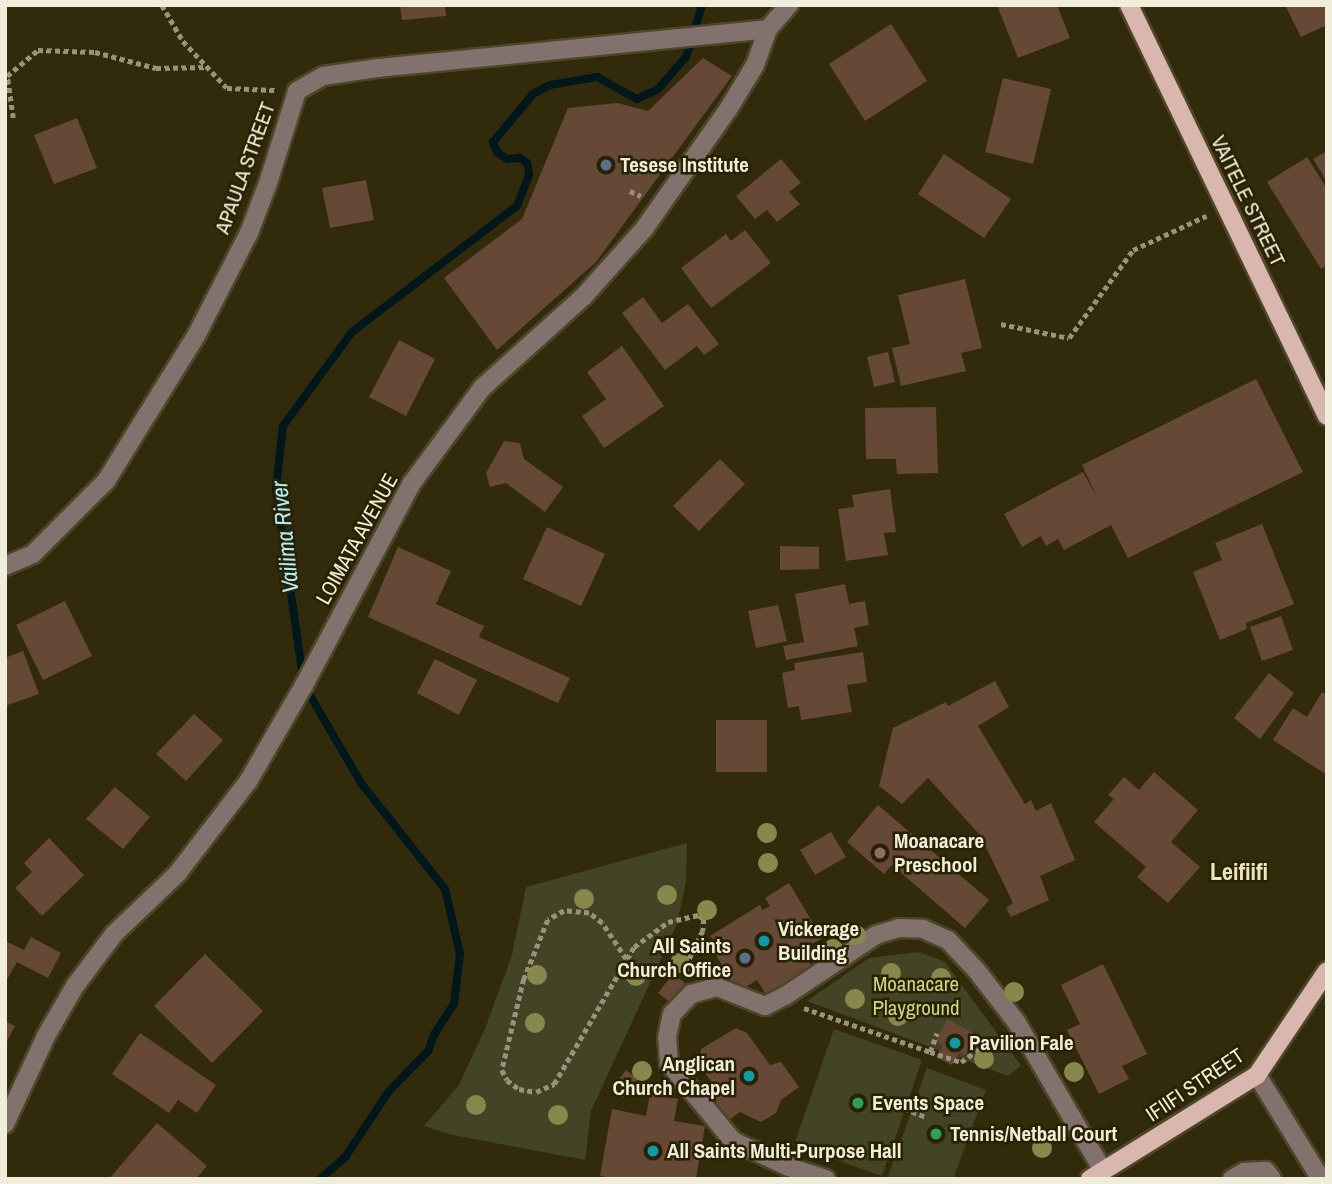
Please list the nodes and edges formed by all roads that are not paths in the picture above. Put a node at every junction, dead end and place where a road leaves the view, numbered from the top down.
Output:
1 (789, 5) edge
2 (1129, 5) edge
3 (768, 29) junction
4 (1327, 416) edge
5 (5, 566) edge
6 (1327, 971) edge
7 (1257, 1075) junction
8 (5, 1124) edge
9 (1097, 1175) edge
10 (826, 1179) edge
11 (1232, 1179) edge
12 (1272, 1179) edge
13 (1321, 1179) edge

1 - 3 street, LOIMATA AVENUE
2 - 4 main road, VAITELE STREET
3 - 5 street, APAULA STREET
3 - 8 street, LOIMATA AVENUE
6 - 7 main road, IFIIFI STREET
7 - 9 main road, IFIIFI STREET
7 - 13 street
9 - 10 street
11 - 12 street

